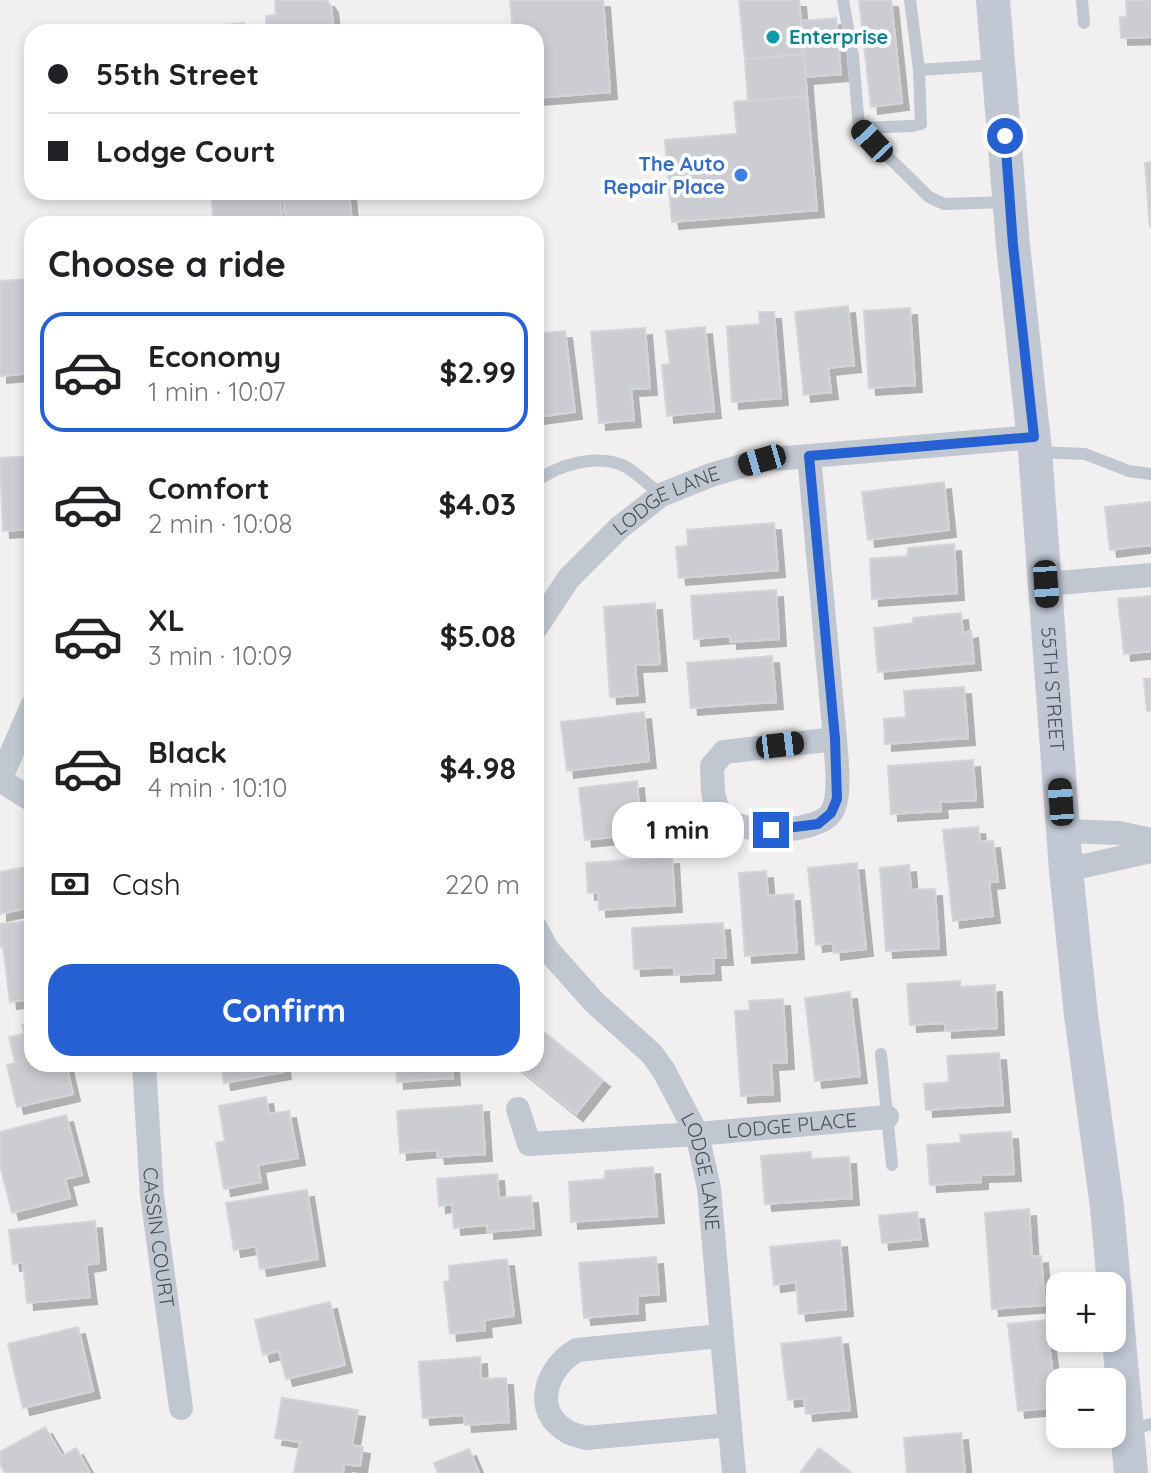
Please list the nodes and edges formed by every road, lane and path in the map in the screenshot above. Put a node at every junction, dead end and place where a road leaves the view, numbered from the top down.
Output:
1 (843, 0) edge
2 (910, 0) edge
3 (993, 0) edge
4 (1082, 0) edge
5 (1084, 23) dead end
6 (998, 64) junction
7 (919, 70) junction
8 (859, 128) junction
9 (1010, 202) junction
10 (1034, 444) junction
11 (809, 456) junction
12 (1151, 474) edge
13 (544, 475) edge
14 (661, 495) junction
15 (1151, 575) edge
16 (1046, 584) junction
17 (544, 616) edge
18 (24, 724) edge
19 (835, 739) junction
20 (0, 780) edge
21 (24, 795) edge
22 (1064, 831) junction
23 (1151, 840) edge
24 (1151, 851) edge
25 (1066, 870) junction
26 (544, 943) edge
27 (881, 1054) dead end
28 (144, 1072) edge
29 (518, 1109) dead end
30 (887, 1117) junction
31 (697, 1134) junction
32 (892, 1165) dead end
33 (721, 1336) junction
34 (181, 1408) dead end
35 (730, 1425) junction
36 (1140, 1427) edge
37 (734, 1473) edge
38 (1131, 1473) edge

1 - 8 lane
2 - 7 lane
3 - 6 main road, 55TH STREET
4 - 5 lane
6 - 7 lane
6 - 9 main road, 55TH STREET
7 - 8 lane
8 - 9 lane
9 - 10 main road, 55TH STREET
10 - 11 street, LODGE LANE
10 - 12 lane
10 - 16 main road, 55TH STREET
11 - 14 street, LODGE LANE
11 - 19 street
13 - 14 lane
14 - 17 street, LODGE LANE
15 - 16 street
16 - 22 main road, 55TH STREET
18 - 20 street
19 - 19 street
20 - 21 street
22 - 23 street
22 - 25 main road, 55TH STREET
24 - 25 street
25 - 36 main road, 55TH STREET
26 - 31 street, LODGE LANE
27 - 30 lane, LODGE PLACE
28 - 34 street, CASSIN COURT
29 - 31 street, LODGE PLACE
30 - 31 street, LODGE PLACE
30 - 32 lane, LODGE PLACE
31 - 33 street, LODGE LANE
33 - 35 street, LODGE LANE
33 - 35 street
35 - 37 street, LODGE LANE
36 - 38 main road, 55TH STREET

